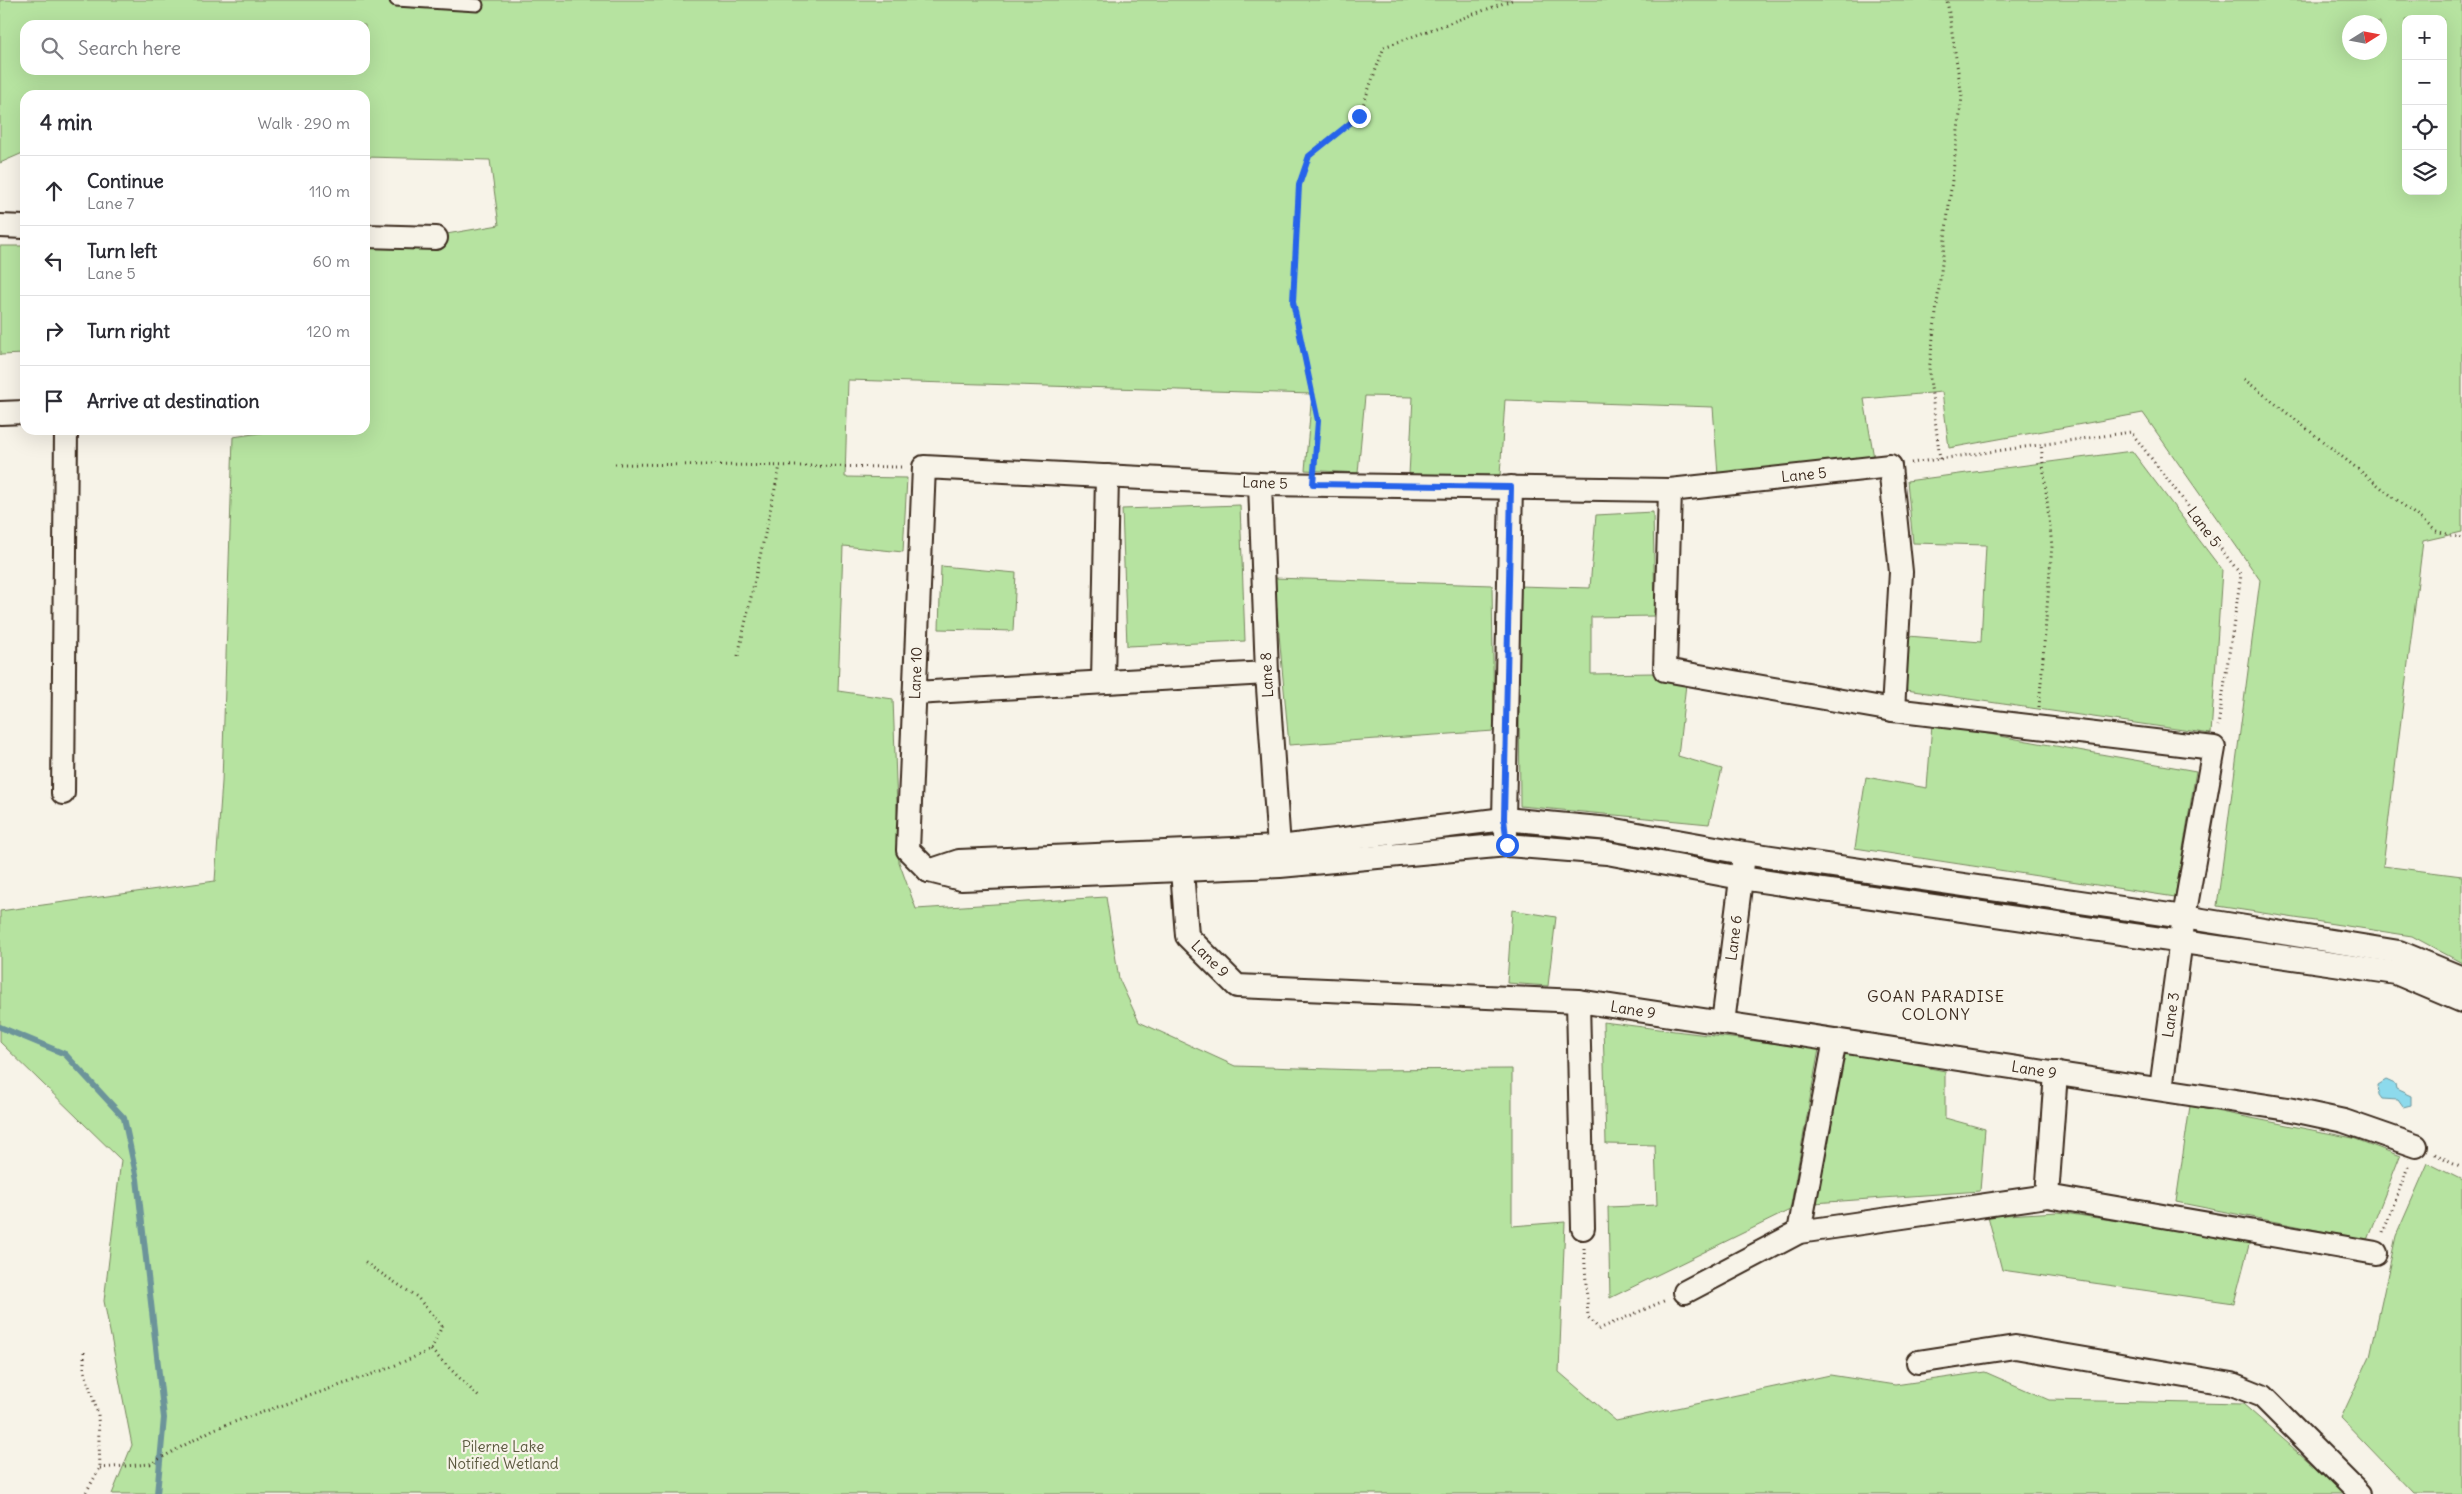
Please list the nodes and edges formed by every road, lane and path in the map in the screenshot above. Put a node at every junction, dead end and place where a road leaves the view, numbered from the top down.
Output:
1 (396, 0) edge
2 (1512, 0) edge
3 (1947, 0) edge
4 (476, 5) dead end
5 (0, 226) edge
6 (20, 227) edge
7 (370, 236) edge
8 (436, 238) dead end
9 (2244, 379) dead end
10 (20, 412) edge
11 (0, 413) edge
12 (66, 435) edge
13 (2041, 444) junction
14 (1940, 459) junction
15 (616, 464) dead end
16 (780, 466) junction
17 (1890, 466) junction
18 (924, 467) junction
19 (1107, 476) junction
20 (1260, 484) junction
21 (1313, 484) junction
22 (1511, 487) junction
23 (1670, 490) junction
24 (2462, 538) edge
25 (738, 656) dead end
26 (1267, 674) junction
27 (1103, 682) junction
28 (916, 693) junction
29 (1893, 710) junction
30 (2037, 726) junction
31 (2214, 748) junction
32 (63, 793) dead end
33 (1504, 819) junction
34 (1507, 845) junction
35 (1744, 853) junction
36 (1280, 856) junction
37 (1182, 870) junction
38 (929, 872) junction
39 (1741, 878) junction
40 (2184, 917) junction
41 (2181, 941) junction
42 (2462, 978) edge
43 (1578, 1001) junction
44 (2462, 1001) edge
45 (1724, 1023) junction
46 (1835, 1040) junction
47 (2056, 1073) junction
48 (2161, 1089) junction
49 (2416, 1146) junction
50 (2462, 1167) edge
51 (2046, 1196) junction
52 (1584, 1228) joint
53 (1799, 1232) junction
54 (2376, 1253) joint
55 (364, 1262) dead end
56 (1685, 1292) joint
57 (431, 1350) junction
58 (84, 1352) dead end
59 (1918, 1362) dead end
60 (480, 1398) dead end
61 (100, 1468) junction
62 (85, 1494) edge
63 (2360, 1494) edge

1 - 4 lane
2 - 21 path
3 - 14 path
5 - 6 street
7 - 8 street
9 - 24 path
10 - 11 street
12 - 32 street
13 - 14 path, Lane 5
13 - 30 path
13 - 31 path, Lane 5
14 - 17 path, Lane 5
15 - 16 path
16 - 18 path
16 - 25 path
17 - 23 street, Lane 5
17 - 29 street
18 - 19 street, Lane 5
18 - 28 street, Lane 10
19 - 20 street, Lane 5
19 - 27 street
20 - 21 street, Lane 5
20 - 26 street, Lane 8
21 - 22 street, Lane 5
22 - 23 street, Lane 5
22 - 33 street
23 - 29 street
26 - 27 street
26 - 36 street, Lane 8
27 - 28 street
28 - 38 street, Lane 10
29 - 30 street
30 - 31 street
31 - 40 street
33 - 34 street
33 - 35 street
33 - 36 street
34 - 36 street
34 - 39 street
35 - 39 street, Lane 6
35 - 40 street
36 - 37 street
36 - 38 street
37 - 38 street
37 - 43 street, Lane 9
39 - 41 street
39 - 45 street, Lane 6
40 - 41 street
40 - 42 street
41 - 44 street
41 - 48 street, Lane 3
43 - 45 street, Lane 9
43 - 52 street
45 - 46 street, Lane 9
46 - 47 street, Lane 9
46 - 53 street
47 - 48 street, Lane 9
47 - 51 street
48 - 49 street, Lane 9
49 - 50 path
49 - 54 path
51 - 53 street
51 - 54 street
52 - 56 path
53 - 56 street
55 - 57 path
57 - 60 path
57 - 61 path
58 - 61 path
59 - 63 street
61 - 62 path

